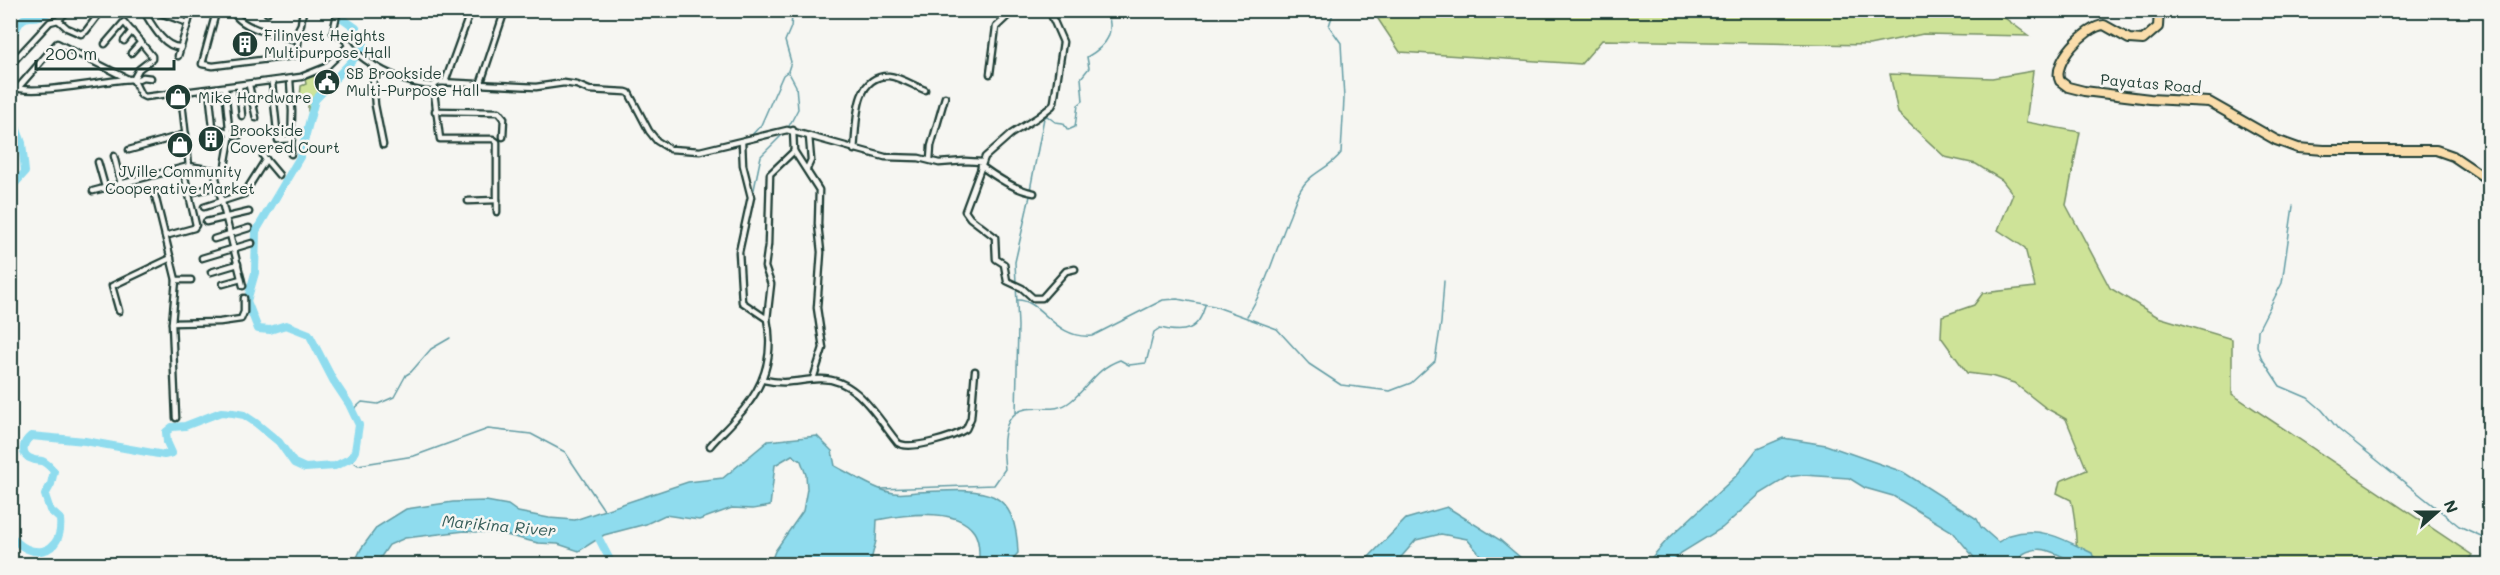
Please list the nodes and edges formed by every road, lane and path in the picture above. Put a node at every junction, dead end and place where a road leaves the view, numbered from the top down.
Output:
1 (69, 10) edge
2 (102, 10) edge
3 (143, 10) edge
4 (152, 10) edge
5 (192, 10) edge
6 (221, 10) edge
7 (233, 10) edge
8 (305, 10) edge
9 (338, 10) edge
10 (471, 10) edge
11 (505, 10) edge
12 (1014, 10) edge
13 (1049, 10) edge
14 (2159, 10) edge
15 (58, 20) junction
16 (188, 22) junction
17 (132, 31) junction
18 (296, 39) junction
19 (124, 41) dead end
20 (141, 42) junction
21 (105, 44) dead end
22 (349, 45) junction
23 (181, 47) junction
24 (131, 53) dead end
25 (178, 56) dead end
26 (13, 62) dead end
27 (372, 64) junction
28 (990, 75) dead end
29 (151, 78) dead end
30 (132, 80) junction
31 (290, 80) junction
32 (445, 82) junction
33 (272, 83) junction
34 (436, 84) junction
35 (249, 85) junction
36 (480, 85) junction
37 (10, 86) edge
38 (239, 86) junction
39 (225, 88) junction
40 (17, 89) junction
41 (209, 90) junction
42 (925, 90) dead end
43 (181, 93) junction
44 (945, 97) dead end
45 (435, 111) junction
46 (242, 116) dead end
47 (255, 118) dead end
48 (793, 130) junction
49 (230, 132) junction
50 (186, 134) junction
51 (239, 136) dead end
52 (809, 136) junction
53 (503, 137) dead end
54 (291, 139) junction
55 (742, 142) junction
56 (383, 145) dead end
57 (129, 150) dead end
58 (854, 150) junction
59 (795, 151) junction
60 (291, 154) dead end
61 (114, 156) dead end
62 (930, 160) junction
63 (98, 162) dead end
64 (981, 164) junction
65 (189, 166) junction
66 (183, 169) junction
67 (807, 169) junction
68 (214, 170) junction
69 (279, 175) dead end
70 (2490, 181) edge
71 (121, 184) junction
72 (218, 186) junction
73 (105, 187) junction
74 (93, 191) dead end
75 (154, 191) dead end
76 (194, 192) dead end
77 (1034, 193) dead end
78 (497, 200) junction
79 (222, 201) junction
80 (468, 201) dead end
81 (204, 207) dead end
82 (249, 212) dead end
83 (497, 212) dead end
84 (227, 217) junction
85 (206, 222) dead end
86 (249, 228) dead end
87 (231, 234) junction
88 (165, 236) junction
89 (214, 239) dead end
90 (252, 243) dead end
91 (235, 249) junction
92 (171, 258) junction
93 (202, 258) dead end
94 (238, 264) junction
95 (1076, 269) dead end
96 (212, 272) dead end
97 (242, 279) junction
98 (176, 280) junction
99 (191, 280) dead end
100 (223, 284) dead end
101 (243, 286) dead end
102 (244, 298) dead end
103 (119, 311) dead end
104 (767, 319) junction
105 (172, 323) junction
106 (975, 371) dead end
107 (813, 379) junction
108 (764, 380) junction
109 (176, 418) dead end
110 (710, 446) dead end

1 - 15 street
2 - 15 street
3 - 23 street
4 - 16 street
5 - 16 street
6 - 18 street
7 - 18 street
8 - 18 street
9 - 22 street
10 - 32 street
11 - 36 street
12 - 28 street
13 - 64 street
14 - 70 main road, Payatas Road
15 - 26 street
16 - 23 street
17 - 19 street
17 - 20 street
17 - 21 street
20 - 24 street
20 - 30 street
22 - 27 street
22 - 31 street
23 - 25 street
27 - 34 street
27 - 56 street
29 - 30 street
30 - 40 street
30 - 40 street
30 - 43 street
31 - 33 street
31 - 54 street
32 - 34 street
32 - 36 street
33 - 35 street
33 - 54 street
34 - 45 street
35 - 38 street
35 - 47 street
36 - 55 street
37 - 40 street
38 - 39 street
38 - 46 street
39 - 41 street
39 - 49 street
41 - 43 street
41 - 49 street
42 - 58 street
43 - 50 street
44 - 62 street
45 - 53 street
45 - 78 street
48 - 52 street
48 - 55 street
48 - 59 street
49 - 51 street
49 - 68 street
50 - 57 street
50 - 65 street
52 - 58 street
52 - 67 street
54 - 60 street
55 - 104 street
58 - 62 street
59 - 67 street
59 - 104 street
61 - 71 street
62 - 64 street
63 - 73 street
64 - 77 street
64 - 95 street
65 - 66 street
65 - 68 street
66 - 71 street
66 - 88 street
67 - 107 street
68 - 72 street
69 - 79 street
71 - 73 street
72 - 76 street
72 - 79 street
73 - 74 street
75 - 88 street
78 - 80 street
78 - 83 street
79 - 81 street
79 - 84 street
82 - 84 street
84 - 85 street
84 - 87 street
86 - 87 street
87 - 89 street
87 - 91 street
88 - 92 street
90 - 91 street
91 - 93 street
91 - 94 street
92 - 98 street
92 - 103 street
94 - 96 street
94 - 97 street
97 - 100 street
97 - 101 street
98 - 99 street
98 - 105 street
102 - 105 street
104 - 108 street
105 - 109 street
106 - 107 street
107 - 108 street
108 - 110 street

